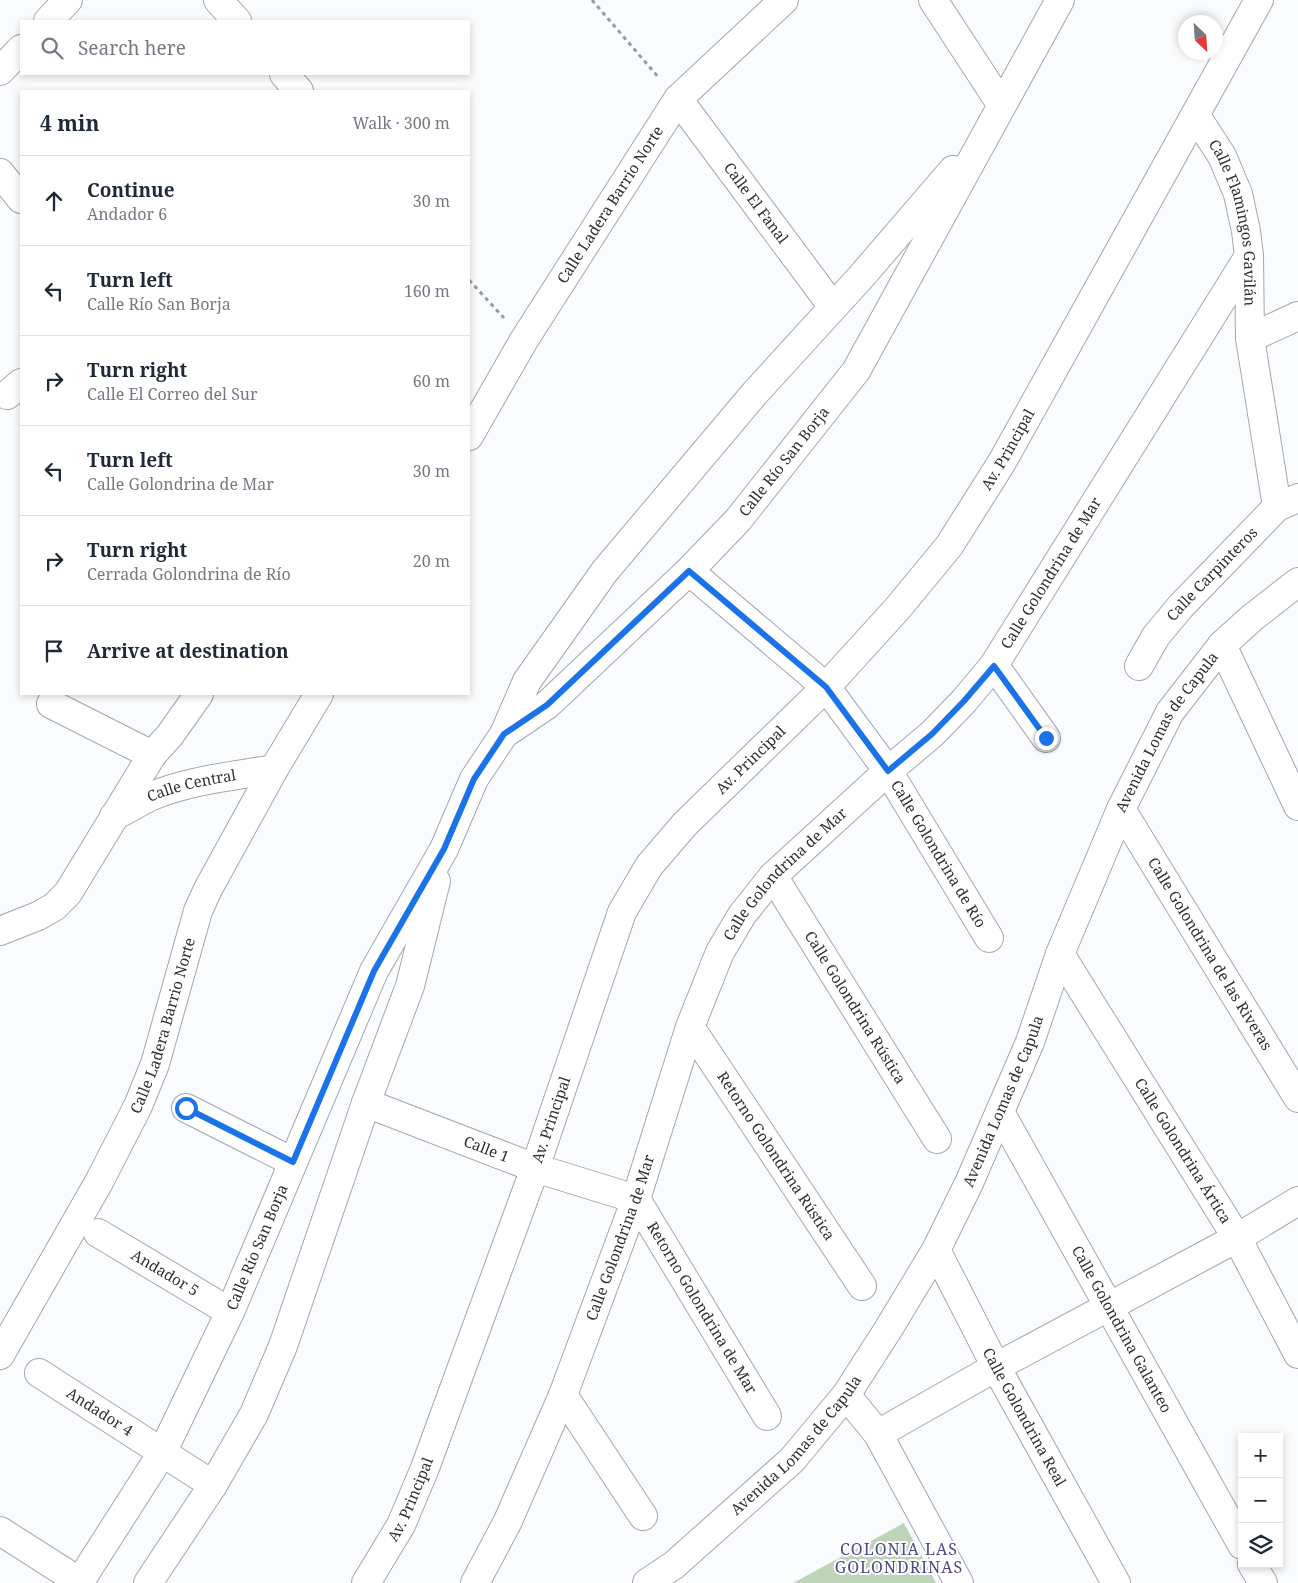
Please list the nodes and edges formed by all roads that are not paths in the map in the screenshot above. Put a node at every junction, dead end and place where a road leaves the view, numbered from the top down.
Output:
1 (68, 0) edge
2 (218, 0) edge
3 (784, 0) edge
4 (933, 0) edge
5 (1060, 0) edge
6 (1259, 0) edge
7 (49, 20) edge
8 (236, 20) edge
9 (20, 50) edge
10 (0, 71) edge
11 (285, 75) edge
12 (299, 90) edge
13 (678, 99) junction
14 (1002, 104) junction
15 (1196, 116) junction
16 (989, 130) junction
17 (0, 173) edge
18 (20, 198) edge
19 (1249, 256) junction
20 (833, 307) junction
21 (1298, 316) edge
22 (1250, 338) junction
23 (470, 434) edge
24 (1288, 502) edge
25 (689, 571) junction
26 (1298, 582) edge
27 (1222, 646) junction
28 (994, 666) junction
29 (1139, 666) dead end
30 (826, 687) junction
31 (198, 695) edge
32 (318, 695) edge
33 (52, 704) dead end
34 (504, 734) junction
35 (1046, 738) dead end
36 (152, 755) junction
37 (274, 769) junction
38 (888, 771) junction
39 (1298, 806) edge
40 (1121, 809) junction
41 (113, 817) junction
42 (444, 849) junction
43 (773, 876) junction
44 (0, 931) edge
45 (989, 938) dead end
46 (1060, 954) junction
47 (690, 1027) junction
48 (1298, 1098) edge
49 (366, 1103) junction
50 (186, 1108) dead end
51 (1000, 1112) junction
52 (937, 1139) dead end
53 (293, 1162) junction
54 (535, 1168) junction
55 (636, 1199) junction
56 (1298, 1201) edge
57 (98, 1233) dead end
58 (1237, 1238) junction
59 (936, 1250) junction
60 (862, 1286) dead end
61 (1109, 1307) junction
62 (230, 1312) junction
63 (1298, 1354) edge
64 (0, 1355) edge
65 (996, 1367) junction
66 (39, 1373) dead end
67 (563, 1395) junction
68 (846, 1395) junction
69 (767, 1416) dead end
70 (878, 1434) junction
71 (162, 1453) junction
72 (214, 1486) junction
73 (643, 1516) dead end
74 (0, 1531) edge
75 (1238, 1539) edge
76 (1254, 1568) edge
77 (79, 1582) edge
78 (148, 1583) edge
79 (366, 1583) edge
80 (475, 1583) edge
81 (647, 1583) edge
82 (959, 1583) edge
83 (1116, 1583) edge
84 (1263, 1583) edge

1 - 7 street
2 - 8 street
3 - 13 street, Calle Ladera Barrio Norte
4 - 14 street
5 - 14 street, Calle Río San Borja
6 - 15 street, Av. Principal
9 - 10 street
11 - 12 street
13 - 20 street, Calle El Fanal
13 - 23 street, Calle Ladera Barrio Norte
14 - 16 street, Calle Río San Borja
15 - 19 street, Calle Flamingos Gavilán
15 - 30 street, Av. Principal
16 - 20 street, Calle Río San Borja
16 - 25 street, Calle Río San Borja
17 - 18 street
19 - 22 street, Calle Flamingos Gavilán
19 - 28 street, Calle Golondrina de Mar
20 - 34 street, Calle Río San Borja
21 - 22 street
22 - 24 street, Calle Flamingos Gavilán
24 - 29 street, Calle Carpinteros
25 - 30 street, Calle Golondrina de Río
25 - 34 street, Calle Río San Borja
26 - 27 street, Avenida Lomas de Capula
27 - 39 street
27 - 40 street, Avenida Lomas de Capula
28 - 35 street
28 - 38 street, Calle Golondrina de Mar
30 - 38 street, Calle Golondrina de Río
30 - 54 street, Av. Principal
31 - 36 street, Calle Central
32 - 37 street, Calle Ladera Barrio Norte
33 - 36 street
34 - 42 street, Calle Río San Borja
36 - 41 street, Calle Central
37 - 41 street, Calle Central
37 - 64 street, Calle Ladera Barrio Norte
38 - 43 street, Calle Golondrina de Mar
38 - 45 street, Calle Golondrina de Río
40 - 46 street, Avenida Lomas de Capula
40 - 48 street, Calle Golondrina de las Riveras
41 - 44 street, Calle Central
42 - 49 street, Calle Río San Borja
42 - 53 street, Calle Río San Borja
43 - 47 street, Calle Golondrina de Mar
43 - 52 street, Calle Golondrina Rústica
46 - 51 street, Avenida Lomas de Capula
46 - 58 street, Calle Golondrina Ártica
47 - 55 street, Calle Golondrina de Mar
47 - 60 street, Retorno Golondrina Rústica
49 - 54 street, Calle 1
49 - 72 street, Calle Río San Borja
50 - 53 street
51 - 59 street, Avenida Lomas de Capula
51 - 61 street, Calle Golondrina Galanteo
53 - 62 street, Calle Río San Borja
54 - 55 street, Calle 1
54 - 79 street, Av. Principal
55 - 67 street, Calle Golondrina de Mar
55 - 69 street, Retorno Golondrina de Mar
56 - 58 street
57 - 62 street, Andador 5
58 - 61 street
58 - 63 street, Calle Golondrina Ártica
59 - 65 street, Calle Golondrina Real
59 - 68 street, Avenida Lomas de Capula
61 - 65 street
61 - 75 street, Calle Golondrina Galanteo
62 - 71 street, Calle Río San Borja
65 - 70 street
65 - 83 street, Calle Golondrina Real
66 - 71 street, Andador 4
67 - 73 street
67 - 80 street, Calle Golondrina de Mar
68 - 70 street
68 - 81 street, Avenida Lomas de Capula
70 - 82 street
71 - 72 street, Andador 4
71 - 77 street, Calle Río San Borja
72 - 78 street, Calle Río San Borja
74 - 77 street
76 - 84 street

